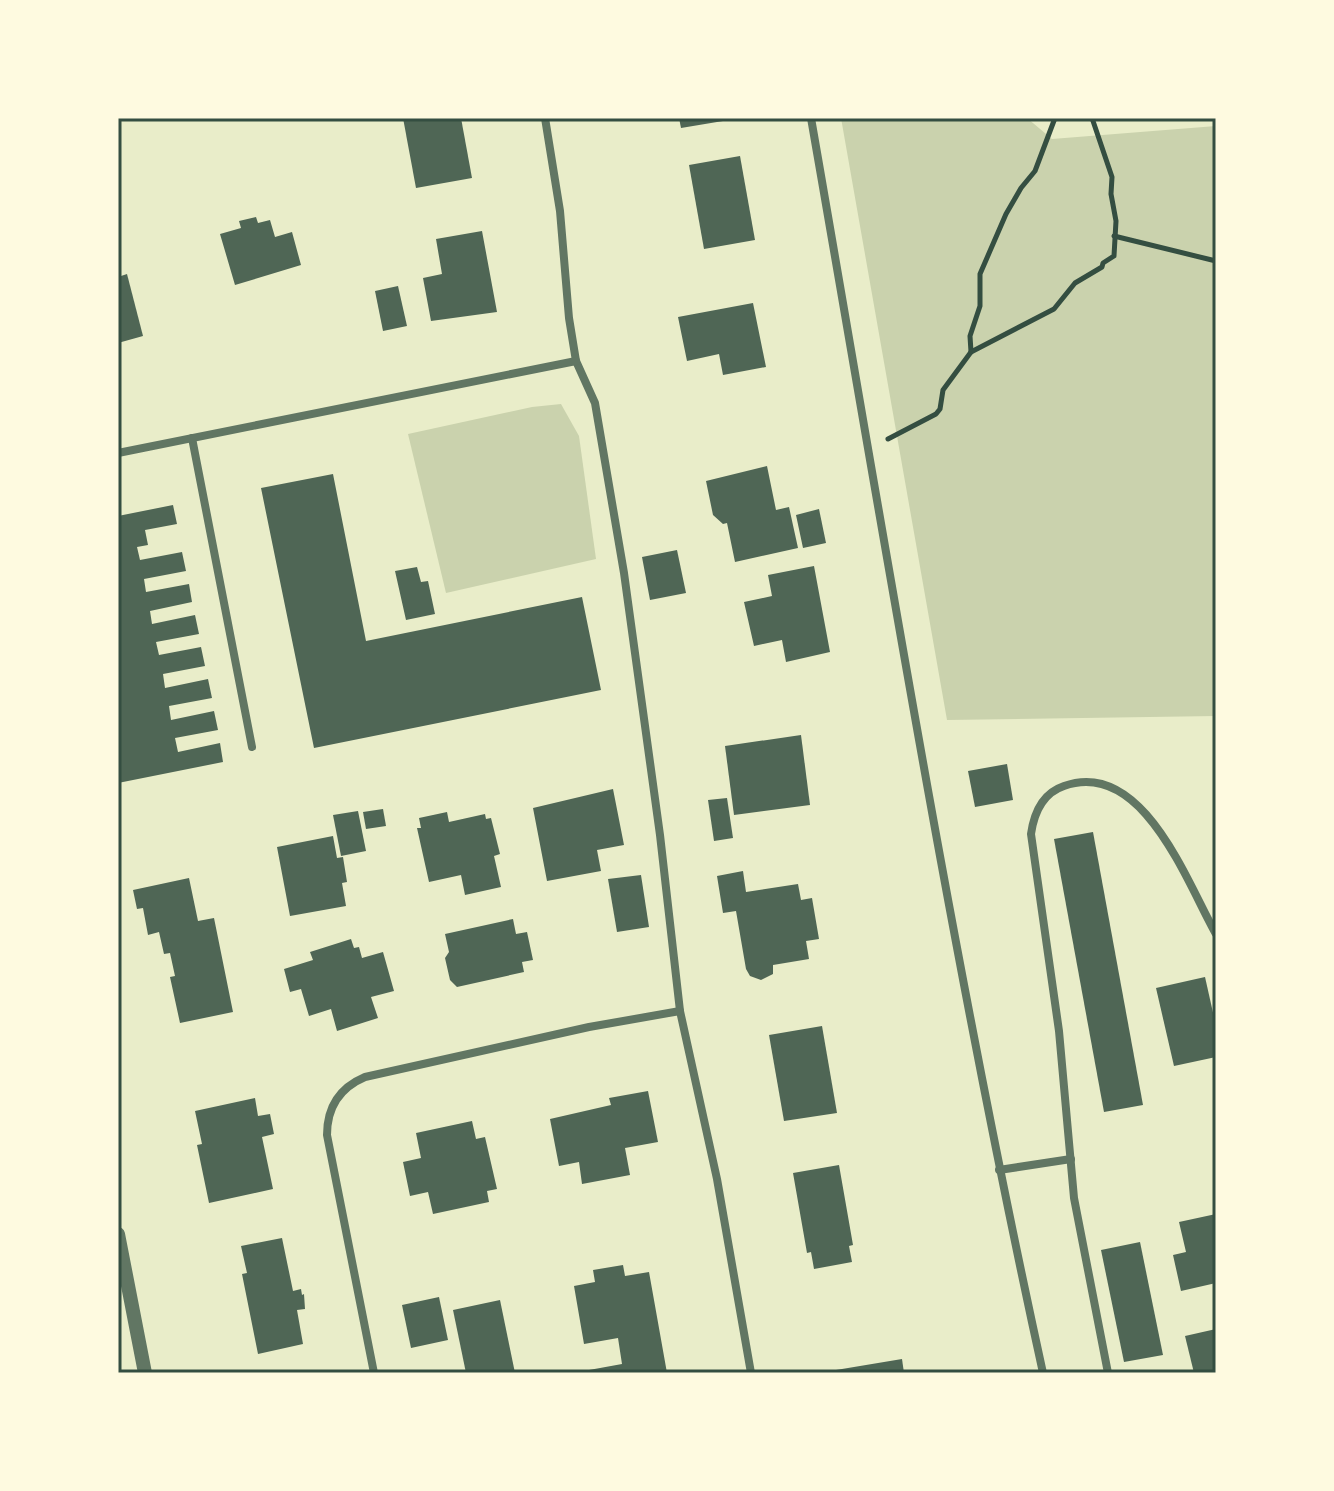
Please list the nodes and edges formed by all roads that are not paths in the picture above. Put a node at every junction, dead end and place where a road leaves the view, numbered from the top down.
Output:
1 (545, 118) edge
2 (811, 118) edge
3 (576, 361) junction
4 (192, 438) junction
5 (118, 453) edge
6 (252, 747) dead end
7 (1216, 934) edge
8 (680, 1011) junction
9 (1071, 1159) junction
10 (999, 1170) junction
11 (118, 1234) edge
12 (145, 1373) edge
13 (374, 1373) edge
14 (751, 1373) edge
15 (1043, 1373) edge
16 (1108, 1373) edge

1 - 3 street
2 - 10 street
3 - 4 street
3 - 8 street
4 - 5 street
4 - 6 street
7 - 9 street
8 - 13 street
8 - 14 street
9 - 10 street
9 - 16 street
10 - 15 street
11 - 12 street

